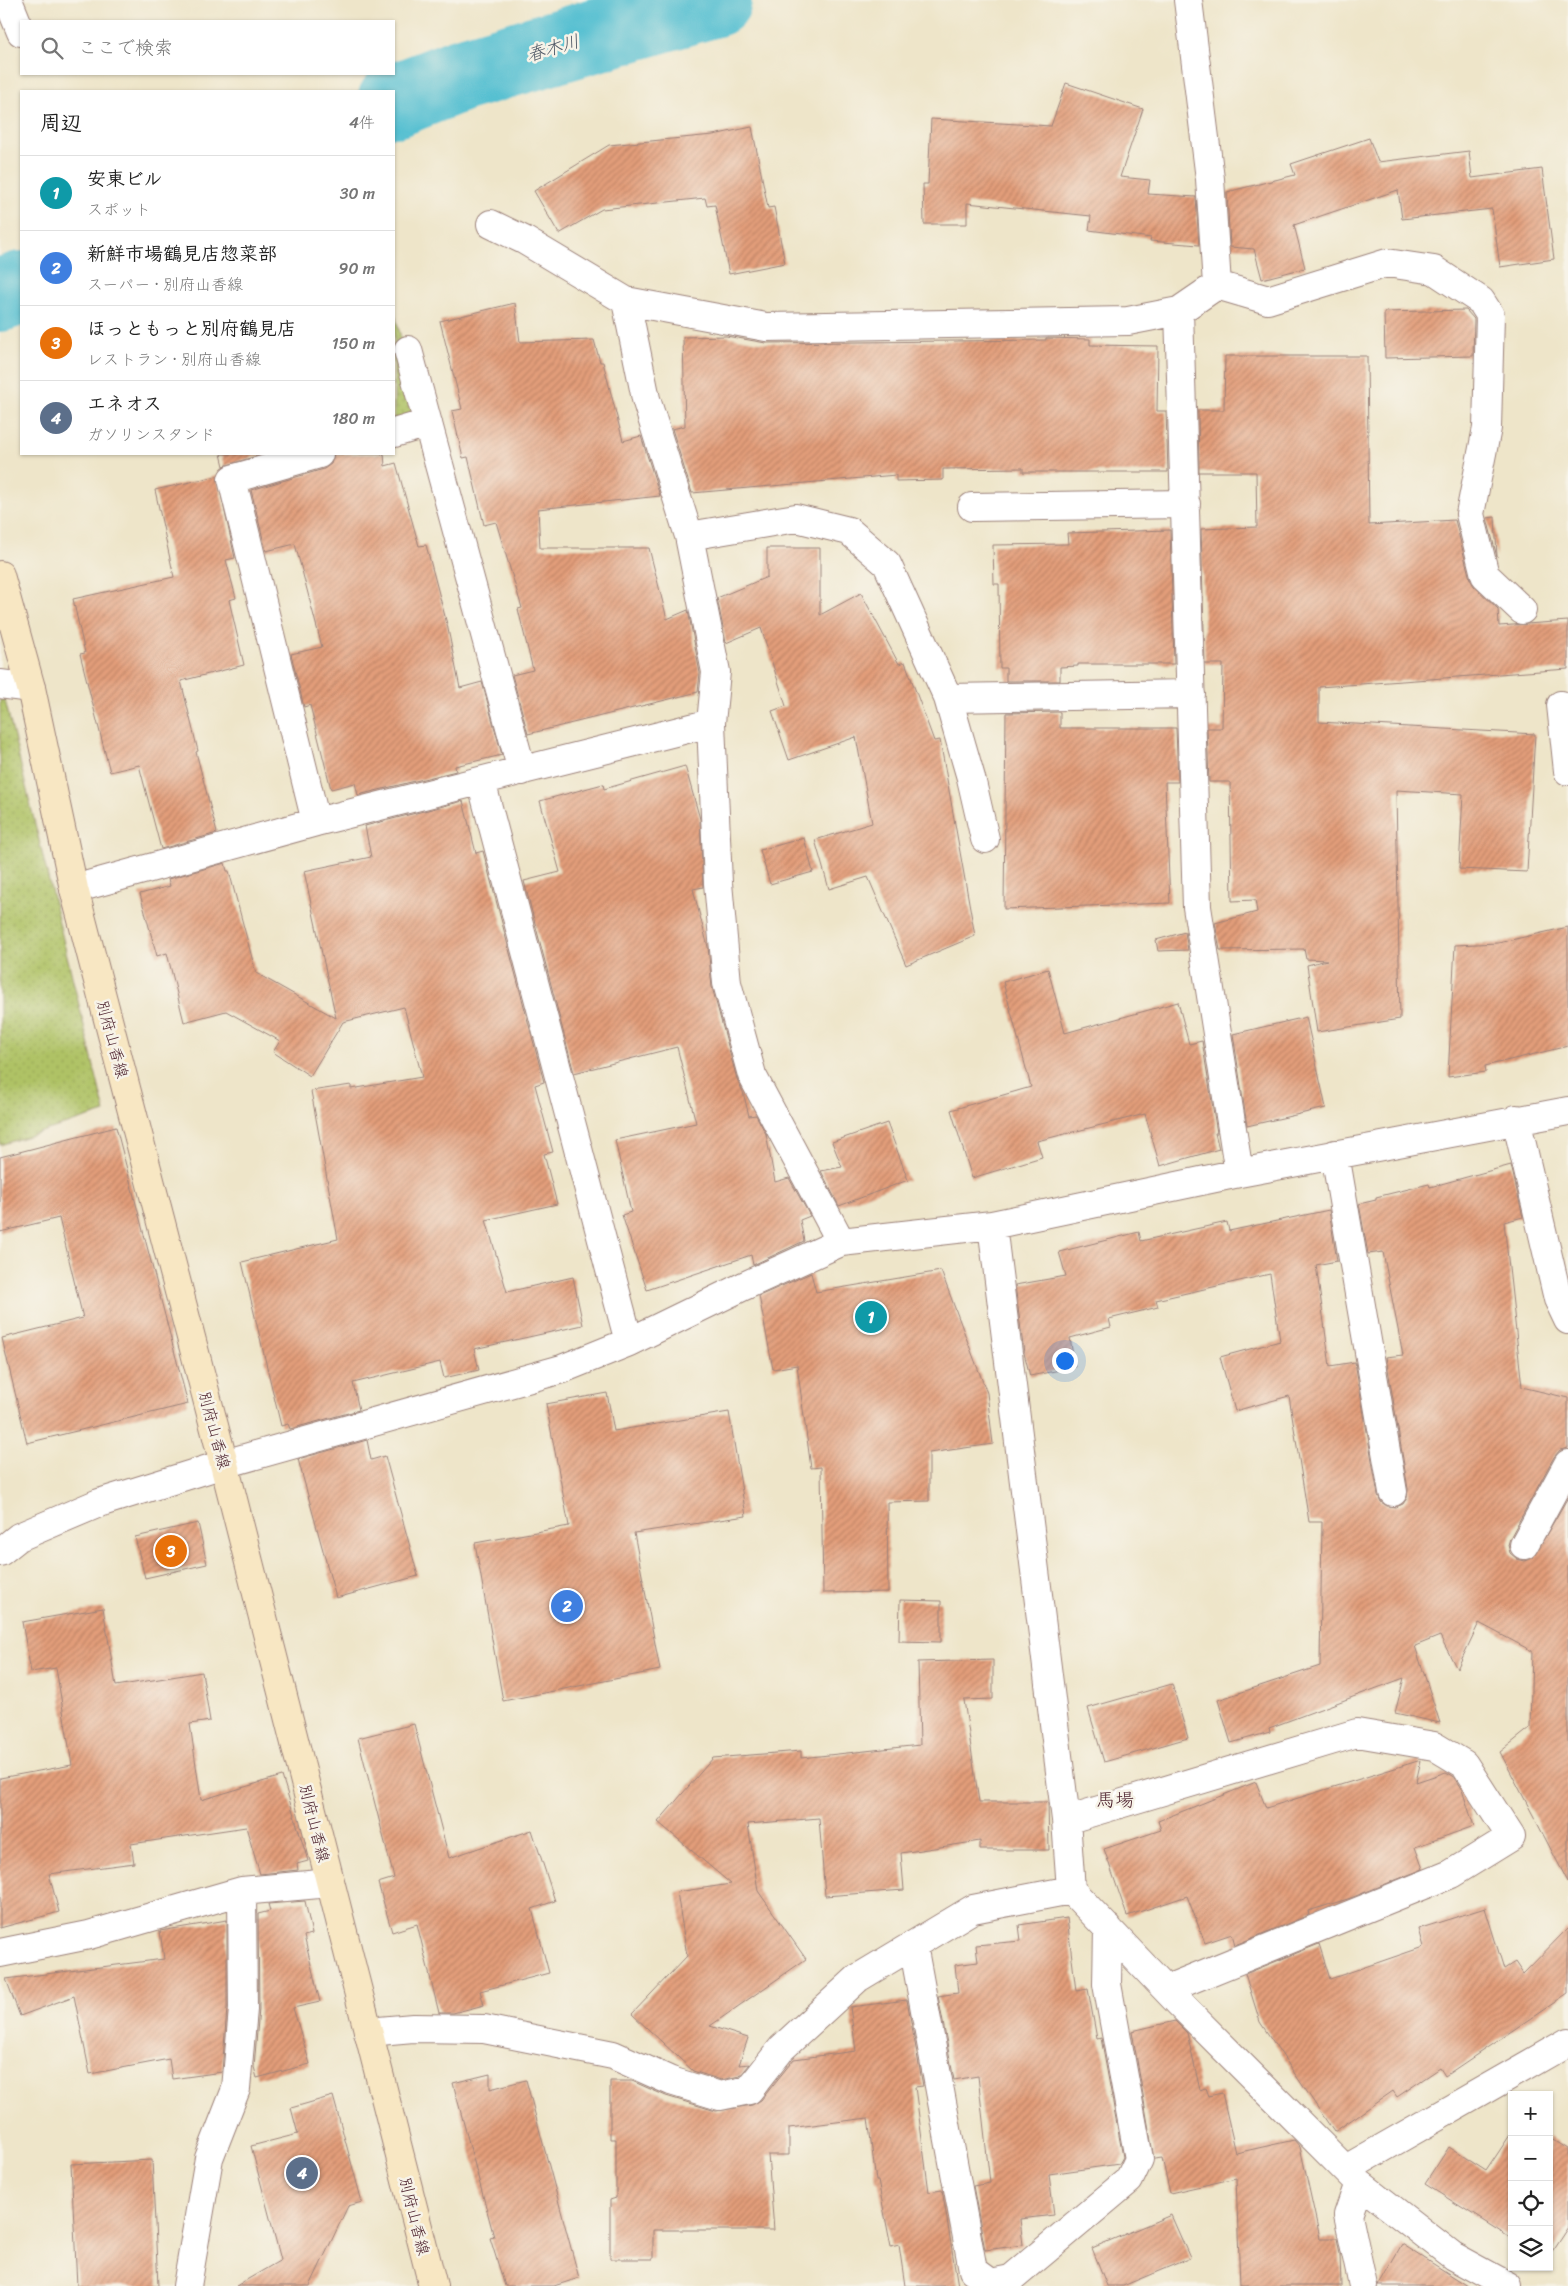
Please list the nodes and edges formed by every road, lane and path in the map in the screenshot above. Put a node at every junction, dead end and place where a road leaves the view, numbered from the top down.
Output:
1 (8, 0) edge
2 (1188, 0) edge
3 (20, 30) edge
4 (491, 224) dead end
5 (1217, 285) junction
6 (626, 301) junction
7 (1179, 311) junction
8 (408, 350) dead end
9 (428, 423) junction
10 (395, 432) edge
11 (315, 455) edge
12 (1186, 504) junction
13 (972, 507) dead end
14 (689, 536) junction
15 (0, 575) edge
16 (1522, 610) dead end
17 (0, 684) edge
18 (31, 688) junction
19 (1191, 694) junction
20 (948, 698) junction
21 (1561, 705) dead end
22 (711, 723) junction
23 (522, 771) junction
24 (1568, 771) edge
25 (481, 781) junction
26 (316, 822) junction
27 (985, 839) dead end
28 (74, 889) junction
29 (1568, 1111) edge
30 (1516, 1119) junction
31 (1335, 1154) junction
32 (1239, 1173) junction
33 (992, 1225) junction
34 (840, 1242) junction
35 (1568, 1320) edge
36 (629, 1342) junction
37 (224, 1464) junction
38 (1568, 1464) edge
39 (1393, 1492) dead end
40 (1524, 1545) dead end
41 (0, 1552) edge
42 (1066, 1820) junction
43 (330, 1883) junction
44 (1071, 1890) junction
45 (242, 1891) junction
46 (1108, 1928) junction
47 (913, 1945) junction
48 (0, 1954) edge
49 (1167, 1989) junction
50 (368, 2032) junction
51 (1568, 2042) edge
52 (1352, 2176) junction
53 (187, 2286) edge
54 (432, 2286) edge
55 (1363, 2286) edge
56 (1508, 2286) edge

1 - 3 street
2 - 5 street
4 - 6 street
5 - 7 street
5 - 16 street
6 - 7 street
6 - 14 street
7 - 12 street
8 - 9 street
9 - 10 street
9 - 23 street
11 - 26 street
12 - 13 street
12 - 19 street
14 - 20 street
14 - 22 street
15 - 18 main road, 別府山香線
17 - 18 street
18 - 28 main road, 別府山香線
19 - 20 street
19 - 32 street
20 - 27 street
21 - 24 street
22 - 23 street
22 - 34 street
23 - 25 street
25 - 26 street
25 - 36 street
26 - 28 street
28 - 37 main road, 別府山香線
29 - 30 street
30 - 31 street
30 - 35 street
31 - 32 street
31 - 39 street
32 - 33 street
33 - 34 street
33 - 42 street
34 - 36 street
36 - 37 street
37 - 41 street
37 - 43 main road, 別府山香線
38 - 40 street
42 - 44 street
42 - 49 street
43 - 45 street
43 - 50 main road, 別府山香線
44 - 46 street
44 - 47 street
45 - 48 street
45 - 53 street
46 - 47 street
46 - 49 street
47 - 50 street
49 - 52 street
50 - 54 main road, 別府山香線
51 - 52 street
52 - 55 street
52 - 56 street

